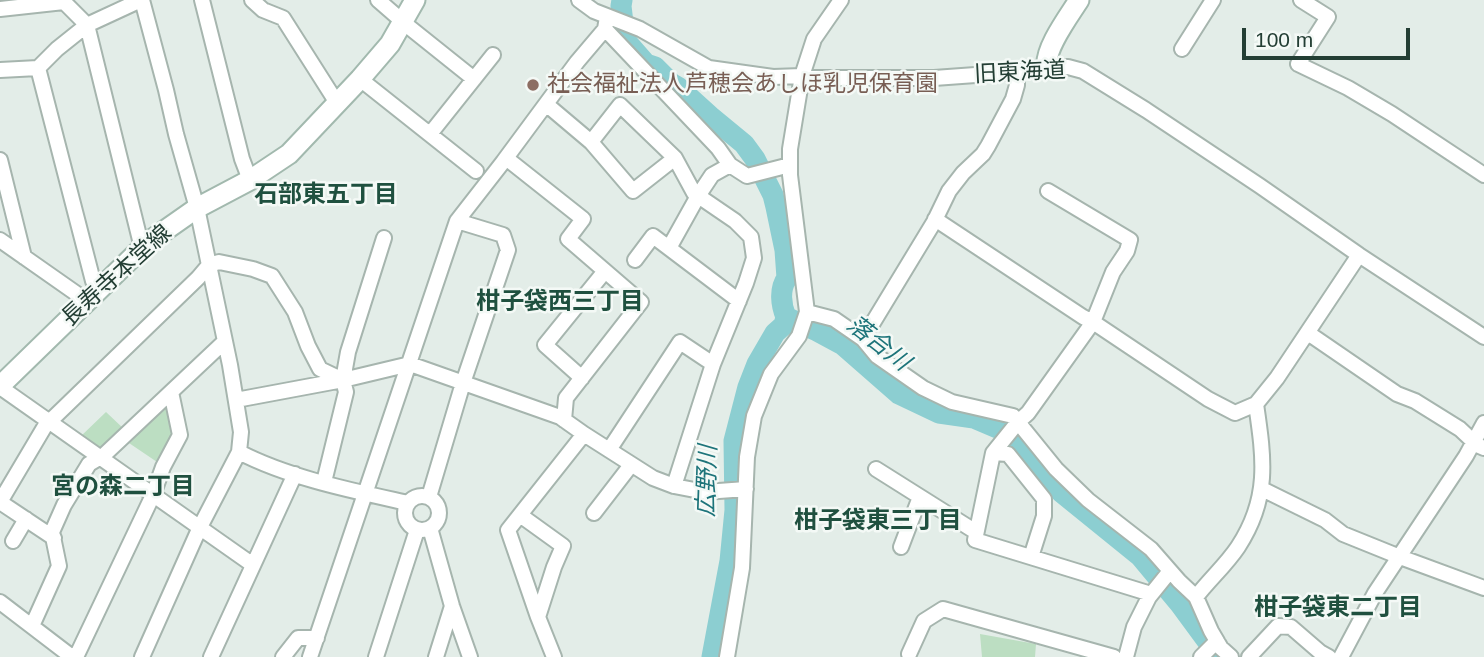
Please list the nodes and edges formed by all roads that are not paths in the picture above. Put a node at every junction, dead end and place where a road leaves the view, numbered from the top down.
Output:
1 (142, 0) edge
2 (202, 0) edge
3 (252, 0) edge
4 (378, 0) edge
5 (415, 0) edge
6 (579, 0) edge
7 (841, 0) edge
8 (1079, 0) edge
9 (1213, 0) edge
10 (1301, 0) edge
11 (63, 1) edge
12 (0, 9) edge
13 (608, 21) junction
14 (403, 22) junction
15 (87, 25) junction
16 (1182, 49) dead end
17 (494, 55) dead end
18 (1047, 67) junction
19 (37, 68) junction
20 (0, 70) edge
21 (1017, 72) junction
22 (802, 76) junction
23 (360, 79) junction
24 (474, 79) junction
25 (337, 103) junction
26 (546, 104) junction
27 (430, 134) junction
28 (591, 142) junction
29 (506, 158) junction
30 (675, 158) junction
31 (0, 160) edge
32 (730, 164) junction
33 (790, 165) junction
34 (476, 171) dead end
35 (1484, 175) edge
36 (250, 180) junction
37 (1048, 191) dead end
38 (698, 196) junction
39 (197, 208) junction
40 (935, 219) junction
41 (457, 221) junction
42 (384, 238) dead end
43 (0, 240) edge
44 (142, 248) junction
45 (669, 248) junction
46 (1359, 255) junction
47 (24, 257) junction
48 (635, 260) dead end
49 (209, 265) junction
50 (605, 271) junction
51 (93, 295) junction
52 (739, 301) junction
53 (807, 312) junction
54 (1093, 321) junction
55 (1308, 332) junction
56 (1484, 337) edge
57 (863, 339) junction
58 (224, 342) junction
59 (410, 364) junction
60 (713, 364) junction
61 (582, 378) junction
62 (343, 380) junction
63 (463, 383) junction
64 (0, 387) edge
65 (172, 392) junction
66 (236, 400) junction
67 (1256, 404) junction
68 (564, 420) junction
69 (49, 422) junction
70 (1018, 422) junction
71 (1484, 423) edge
72 (584, 434) junction
73 (1479, 445) edge
74 (608, 450) junction
75 (239, 452) junction
76 (993, 453) junction
77 (100, 457) junction
78 (632, 465) junction
79 (876, 469) dead end
80 (295, 474) junction
81 (324, 482) junction
82 (674, 486) junction
83 (746, 489) junction
84 (1262, 489) junction
85 (366, 494) junction
86 (153, 495) junction
87 (429, 497) junction
88 (920, 497) junction
89 (0, 502) edge
90 (408, 503) junction
91 (594, 513) dead end
92 (520, 515) junction
93 (26, 519) junction
94 (200, 527) junction
95 (424, 529) junction
96 (976, 532) junction
97 (54, 538) junction
98 (13, 541) dead end
99 (901, 547) dead end
100 (1031, 557) junction
101 (1400, 557) junction
102 (253, 565) junction
103 (1170, 571) junction
104 (1484, 588) edge
105 (1151, 594) junction
106 (1196, 597) junction
107 (0, 602) edge
108 (453, 606) junction
109 (538, 617) junction
110 (32, 626) junction
111 (317, 638) junction
112 (1210, 648) edge
113 (909, 654) dead end
114 (74, 657) edge
115 (142, 657) edge
116 (211, 657) edge
117 (283, 657) edge
118 (310, 657) edge
119 (376, 657) edge
120 (436, 657) edge
121 (470, 657) edge
122 (554, 657) edge
123 (727, 657) edge
124 (1114, 657) edge
125 (1126, 657) edge
126 (1231, 657) edge
127 (1249, 657) edge
128 (1329, 657) edge
129 (1341, 657) edge

1 - 15 street
1 - 39 street
2 - 36 street
3 - 25 street
4 - 14 street
5 - 14 main road, 長寿寺本堂線
6 - 13 street, 旧東海道
7 - 22 street
8 - 18 main road
9 - 16 street
10 - 35 street
11 - 12 street
11 - 15 street
13 - 22 street, 旧東海道
13 - 26 street
13 - 32 street
14 - 23 main road, 長寿寺本堂線
14 - 24 street
15 - 19 street
15 - 44 street
17 - 24 street
18 - 21 street, 旧東海道
18 - 46 street, 旧東海道
19 - 20 street
19 - 51 street
21 - 22 street, 旧東海道
21 - 40 street
22 - 33 street
23 - 25 main road, 長寿寺本堂線
23 - 27 street
24 - 27 street
25 - 36 main road, 長寿寺本堂線
26 - 28 street
26 - 29 street
27 - 34 street
28 - 30 street
28 - 30 street
29 - 41 street
29 - 50 street
30 - 38 street
31 - 47 street
32 - 33 street
32 - 38 street
33 - 53 street
36 - 39 main road, 長寿寺本堂線
37 - 54 street
38 - 45 street
38 - 52 street
39 - 44 main road, 長寿寺本堂線
39 - 49 street
40 - 54 street
40 - 57 street
41 - 59 street
41 - 63 street
42 - 62 street
43 - 47 street
44 - 51 main road, 長寿寺本堂線
45 - 48 street
45 - 52 street
46 - 55 street
46 - 56 street, 旧東海道
47 - 51 street
49 - 58 street
49 - 62 street
49 - 69 street
50 - 61 street
50 - 61 street
51 - 64 main road, 長寿寺本堂線
52 - 60 street
53 - 57 street
53 - 83 street
54 - 67 street
54 - 70 street
55 - 67 street
55 - 73 street
57 - 70 street
58 - 65 street
58 - 66 street
59 - 62 street
59 - 63 street
59 - 85 street
60 - 74 street
60 - 82 street
61 - 68 street
62 - 66 street
62 - 81 street
63 - 68 street
63 - 87 street
64 - 69 street
65 - 77 street
65 - 86 street
66 - 75 street
67 - 84 street
68 - 72 street
69 - 77 street
69 - 89 street
70 - 76 street
70 - 103 street
71 - 73 street
72 - 74 street
72 - 92 street
73 - 101 street
74 - 78 street
75 - 80 street
75 - 94 street
76 - 96 street
76 - 100 street
77 - 86 street
77 - 97 street
78 - 82 street
78 - 91 street
79 - 88 street
80 - 81 street
80 - 102 street
81 - 85 street
82 - 83 street
83 - 123 street
84 - 101 street
84 - 106 street
85 - 90 street
85 - 111 street
86 - 94 street
86 - 114 street
87 - 90 street
87 - 95 street
88 - 96 street
88 - 99 street
89 - 93 street
90 - 95 street
92 - 109 street
92 - 109 street
93 - 97 street
93 - 98 street
94 - 102 street
94 - 115 street
95 - 108 street
95 - 119 street
96 - 100 street
97 - 110 street
100 - 105 street
101 - 104 street
101 - 129 street
102 - 116 street
103 - 105 street
103 - 106 street
105 - 125 street
106 - 112 street
107 - 110 street
108 - 120 street
108 - 121 street
109 - 122 street
110 - 114 street
111 - 117 street
111 - 118 street
112 - 126 street
113 - 124 street
127 - 128 street

